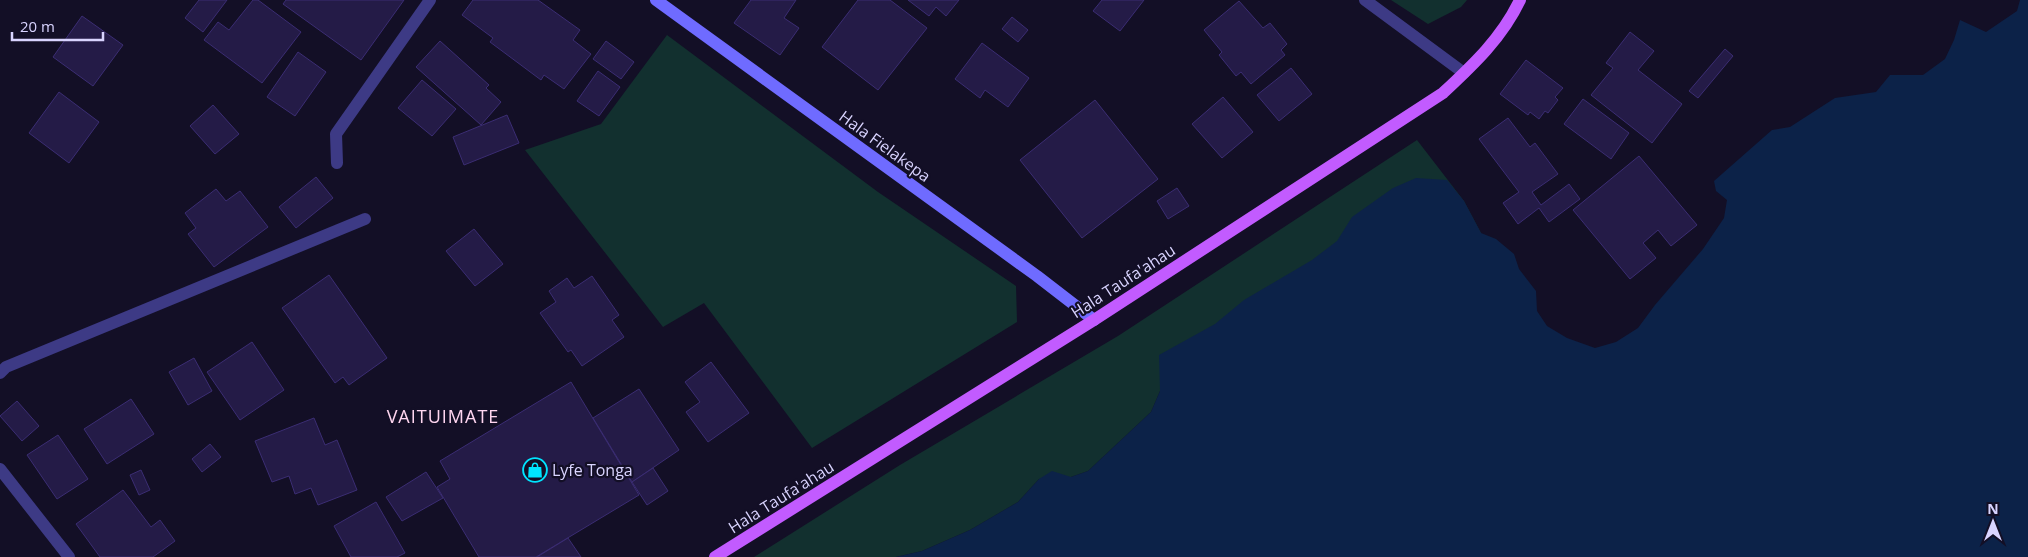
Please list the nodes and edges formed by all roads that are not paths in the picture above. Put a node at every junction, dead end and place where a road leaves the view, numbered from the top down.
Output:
1 (430, 0) edge
2 (656, 0) edge
3 (1365, 0) edge
4 (1520, 0) edge
5 (1464, 73) junction
6 (337, 163) dead end
7 (365, 219) dead end
8 (1094, 320) junction
9 (0, 373) edge
10 (0, 469) edge
11 (69, 557) edge
12 (715, 557) edge

1 - 6 street
2 - 8 street, Hala Fielakepa
3 - 5 street
4 - 5 main road, Hala Taufa'ahau
5 - 8 main road, Hala Taufa'ahau
7 - 9 street
8 - 12 main road, Hala Taufa'ahau
10 - 11 street

